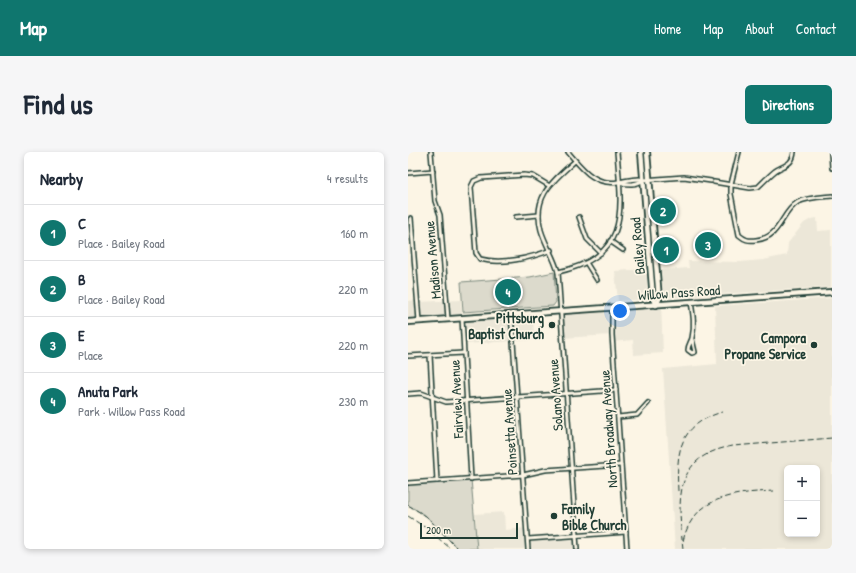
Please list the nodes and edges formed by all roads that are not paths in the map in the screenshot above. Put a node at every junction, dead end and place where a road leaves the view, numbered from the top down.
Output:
1 (431, 152) edge
2 (568, 152) edge
3 (617, 152) edge
4 (641, 152) edge
5 (647, 152) edge
6 (739, 152) edge
7 (794, 152) edge
8 (831, 152) edge
9 (575, 160) junction
10 (832, 168) edge
11 (433, 171) junction
12 (408, 173) edge
13 (643, 180) junction
14 (649, 180) junction
15 (620, 182) junction
16 (731, 184) junction
17 (548, 185) junction
18 (832, 196) edge
19 (539, 215) junction
20 (516, 217) dead end
21 (580, 217) dead end
22 (411, 218) dead end
23 (610, 241) junction
24 (551, 250) junction
25 (623, 250) dead end
26 (601, 253) junction
27 (587, 264) junction
28 (558, 272) junction
29 (597, 280) dead end
30 (832, 292) edge
31 (691, 302) junction
32 (656, 304) junction
33 (612, 308) junction
34 (560, 311) junction
35 (511, 314) junction
36 (462, 318) junction
37 (448, 319) junction
38 (419, 321) junction
39 (408, 322) edge
40 (692, 339) dead end
41 (464, 353) junction
42 (430, 355) junction
43 (408, 356) edge
44 (616, 390) junction
45 (408, 394) edge
46 (566, 394) junction
47 (432, 397) junction
48 (518, 398) junction
49 (468, 401) junction
50 (648, 403) dead end
51 (618, 417) junction
52 (621, 465) junction
53 (572, 469) junction
54 (523, 475) junction
55 (471, 479) junction
56 (437, 481) junction
57 (408, 483) edge
58 (626, 532) junction
59 (576, 536) junction
60 (528, 539) junction
61 (528, 549) edge
62 (577, 549) edge
63 (627, 549) edge

1 - 11 street, Madison Avenue
2 - 9 street
3 - 15 street
4 - 13 main road, Bailey Road
5 - 14 main road, Bailey Road
6 - 16 street
7 - 16 street
8 - 10 street
9 - 15 street
9 - 17 street, Solano Avenue
11 - 12 street
11 - 37 street, Madison Avenue
13 - 14 street
13 - 15 street
13 - 32 main road, Bailey Road
14 - 16 street
14 - 32 main road, Bailey Road
15 - 23 street
16 - 18 street
17 - 19 street, Solano Avenue
17 - 24 street
19 - 20 street
19 - 24 street, Solano Avenue
21 - 26 street
22 - 38 street
23 - 25 street
23 - 26 street
24 - 28 street, Solano Avenue
26 - 27 street
27 - 28 street
27 - 29 street
28 - 34 street, Solano Avenue
30 - 31 main road, Willow Pass Road
31 - 32 main road, Willow Pass Road
31 - 40 street
32 - 33 main road, Willow Pass Road
33 - 34 main road, Willow Pass Road
33 - 44 street, North Broadway Avenue
34 - 35 main road, Willow Pass Road
34 - 46 street, Solano Avenue
35 - 36 main road, Willow Pass Road
35 - 48 street, Poinsetta Avenue
36 - 37 main road, Willow Pass Road
36 - 41 street, Fairview Avenue
37 - 38 main road, Willow Pass Road
38 - 39 main road, Willow Pass Road
41 - 42 street
41 - 49 street, Fairview Avenue
42 - 43 street
42 - 47 street
44 - 46 street
44 - 51 street, North Broadway Avenue
45 - 47 street
46 - 48 street
46 - 53 street, Solano Avenue
47 - 49 street
47 - 56 street
48 - 49 street
48 - 54 street, Poinsetta Avenue
49 - 55 street, Fairview Avenue
50 - 51 street
51 - 52 street, North Broadway Avenue
52 - 53 street
52 - 58 street, North Broadway Avenue
53 - 54 street
53 - 59 street, Solano Avenue
54 - 55 street
54 - 60 street, Poinsetta Avenue
55 - 56 street
56 - 57 street
58 - 59 street
58 - 63 street, North Broadway Avenue
59 - 60 street
59 - 62 street, Solano Avenue
60 - 61 street, Poinsetta Avenue

